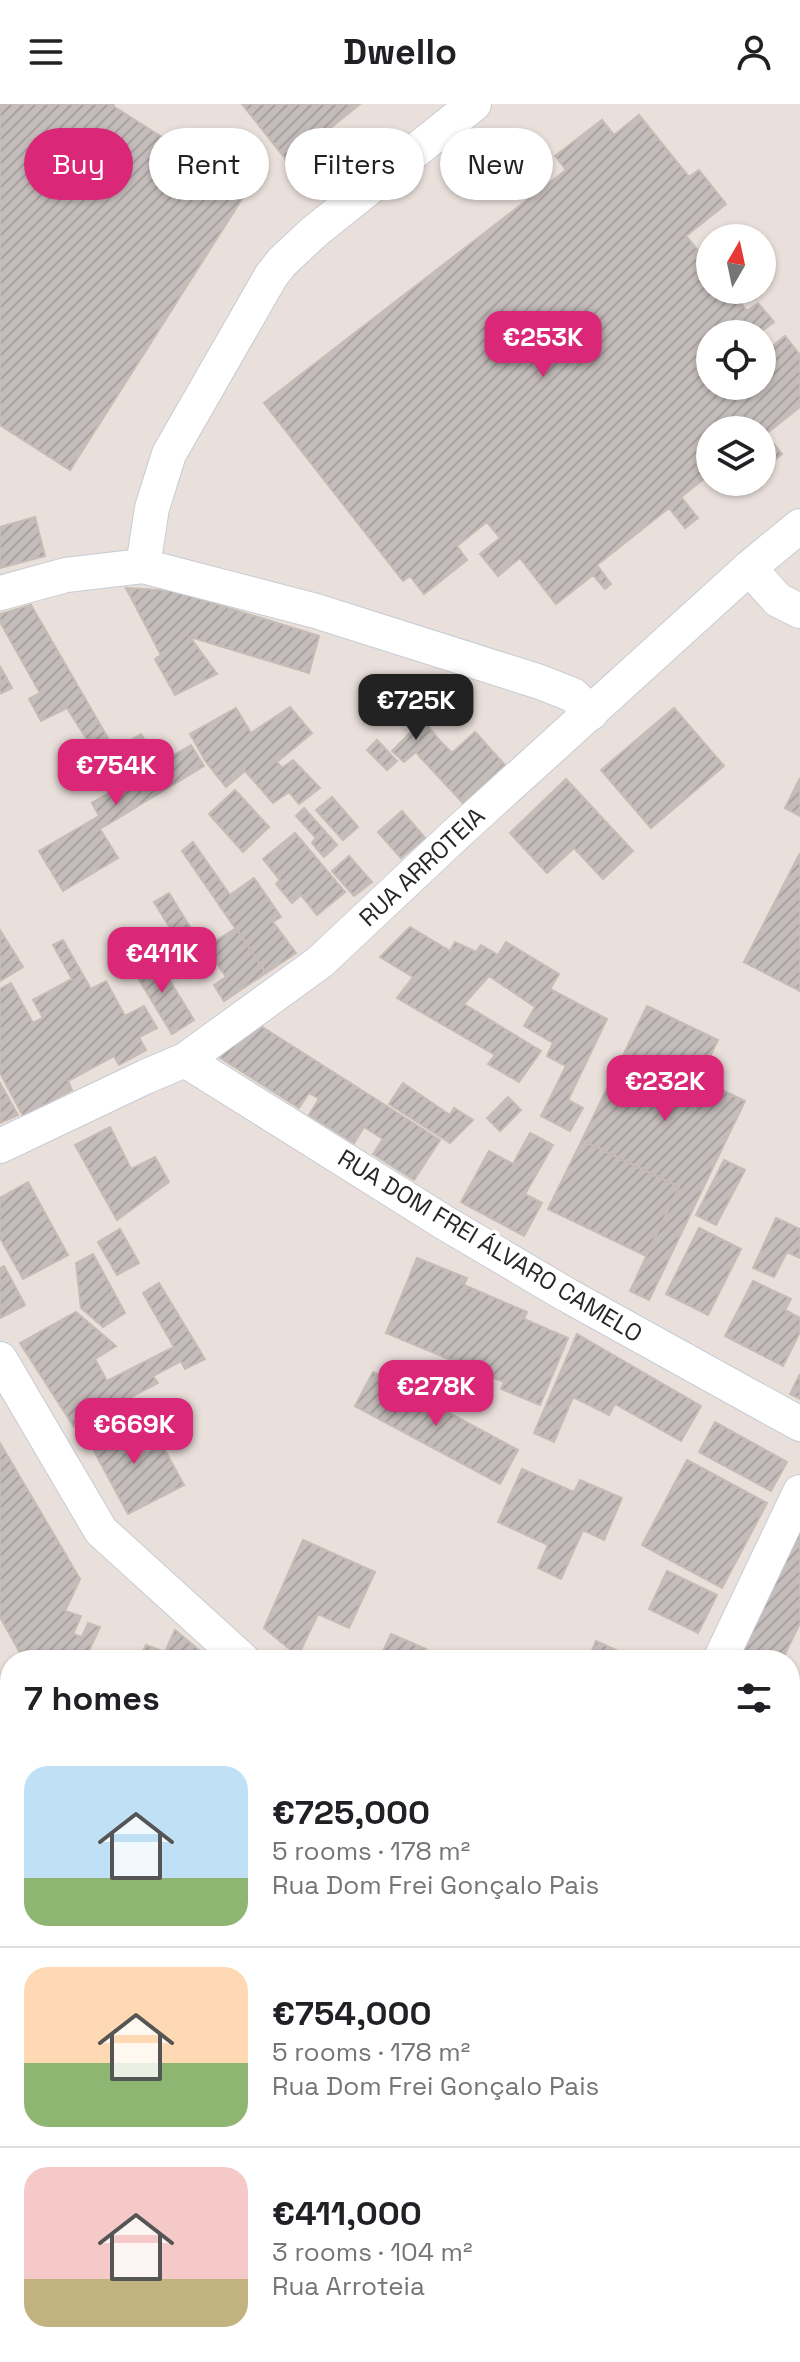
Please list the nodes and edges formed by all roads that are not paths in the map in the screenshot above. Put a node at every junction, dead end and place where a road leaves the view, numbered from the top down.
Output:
1 (474, 104) edge
2 (800, 526) edge
3 (143, 566) junction
4 (749, 568) junction
5 (0, 593) edge
6 (800, 611) edge
7 (591, 713) junction
8 (185, 1060) junction
9 (0, 1146) edge
10 (0, 1359) edge
11 (800, 1424) edge
12 (800, 1492) edge
13 (227, 1650) edge
14 (725, 1650) edge

1 - 3 street
2 - 4 street, RUA ARROTEIA
3 - 5 street
3 - 7 street
4 - 6 street
4 - 7 street, RUA ARROTEIA
7 - 8 street, RUA ARROTEIA
8 - 9 street, RUA ARROTEIA
8 - 11 street, RUA DOM FREI ÁLVARO CAMELO
10 - 13 street
12 - 14 street

